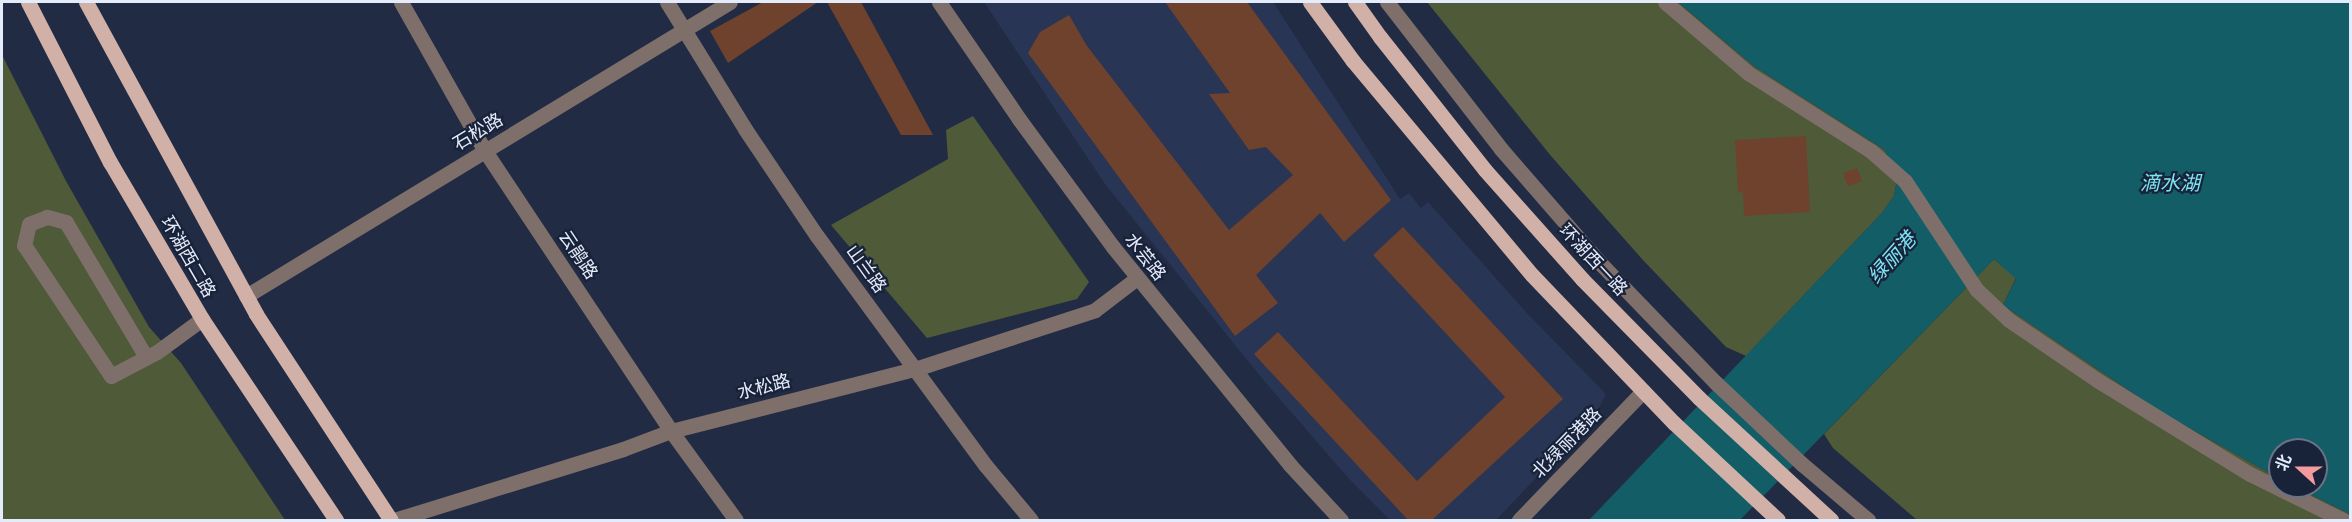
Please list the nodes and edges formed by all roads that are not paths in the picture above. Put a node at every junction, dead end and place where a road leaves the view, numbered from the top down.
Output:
1 (28, 2) edge
2 (86, 2) edge
3 (401, 2) edge
4 (667, 2) edge
5 (730, 2) edge
6 (939, 2) edge
7 (1310, 2) edge
8 (1355, 2) edge
9 (1387, 2) edge
10 (1665, 2) edge
11 (683, 30) junction
12 (485, 151) junction
13 (1137, 278) junction
14 (246, 296) junction
15 (202, 319) junction
16 (146, 357) junction
17 (915, 369) junction
18 (1643, 391) junction
19 (671, 431) junction
20 (336, 520) edge
21 (392, 520) edge
22 (736, 520) edge
23 (1031, 520) edge
24 (1341, 520) edge
25 (1519, 520) edge
26 (1779, 520) edge
27 (1831, 520) edge
28 (1868, 520) edge
29 (2343, 520) edge

1 - 15 main road, 环湖西二路
2 - 14 main road, 环湖西二路
3 - 12 street, 云鹃路
4 - 11 street, 山兰路
5 - 11 street, 石松路
6 - 13 street, 水芸路
7 - 18 main road
8 - 27 main road, 环湖西一路
9 - 28 street
10 - 29 street
11 - 12 street, 石松路
11 - 17 street, 山兰路
12 - 14 street, 石松路
12 - 19 street, 云鹃路
13 - 17 street, 水松路
13 - 24 street, 水芸路
14 - 21 main road, 环湖西二路
15 - 16 street
15 - 20 main road, 环湖西二路
16 - 16 street
17 - 19 street, 水松路
17 - 23 street, 山兰路
18 - 25 street, 北绿丽港路
18 - 26 main road
19 - 21 street, 水松路
19 - 22 street, 云鹃路

